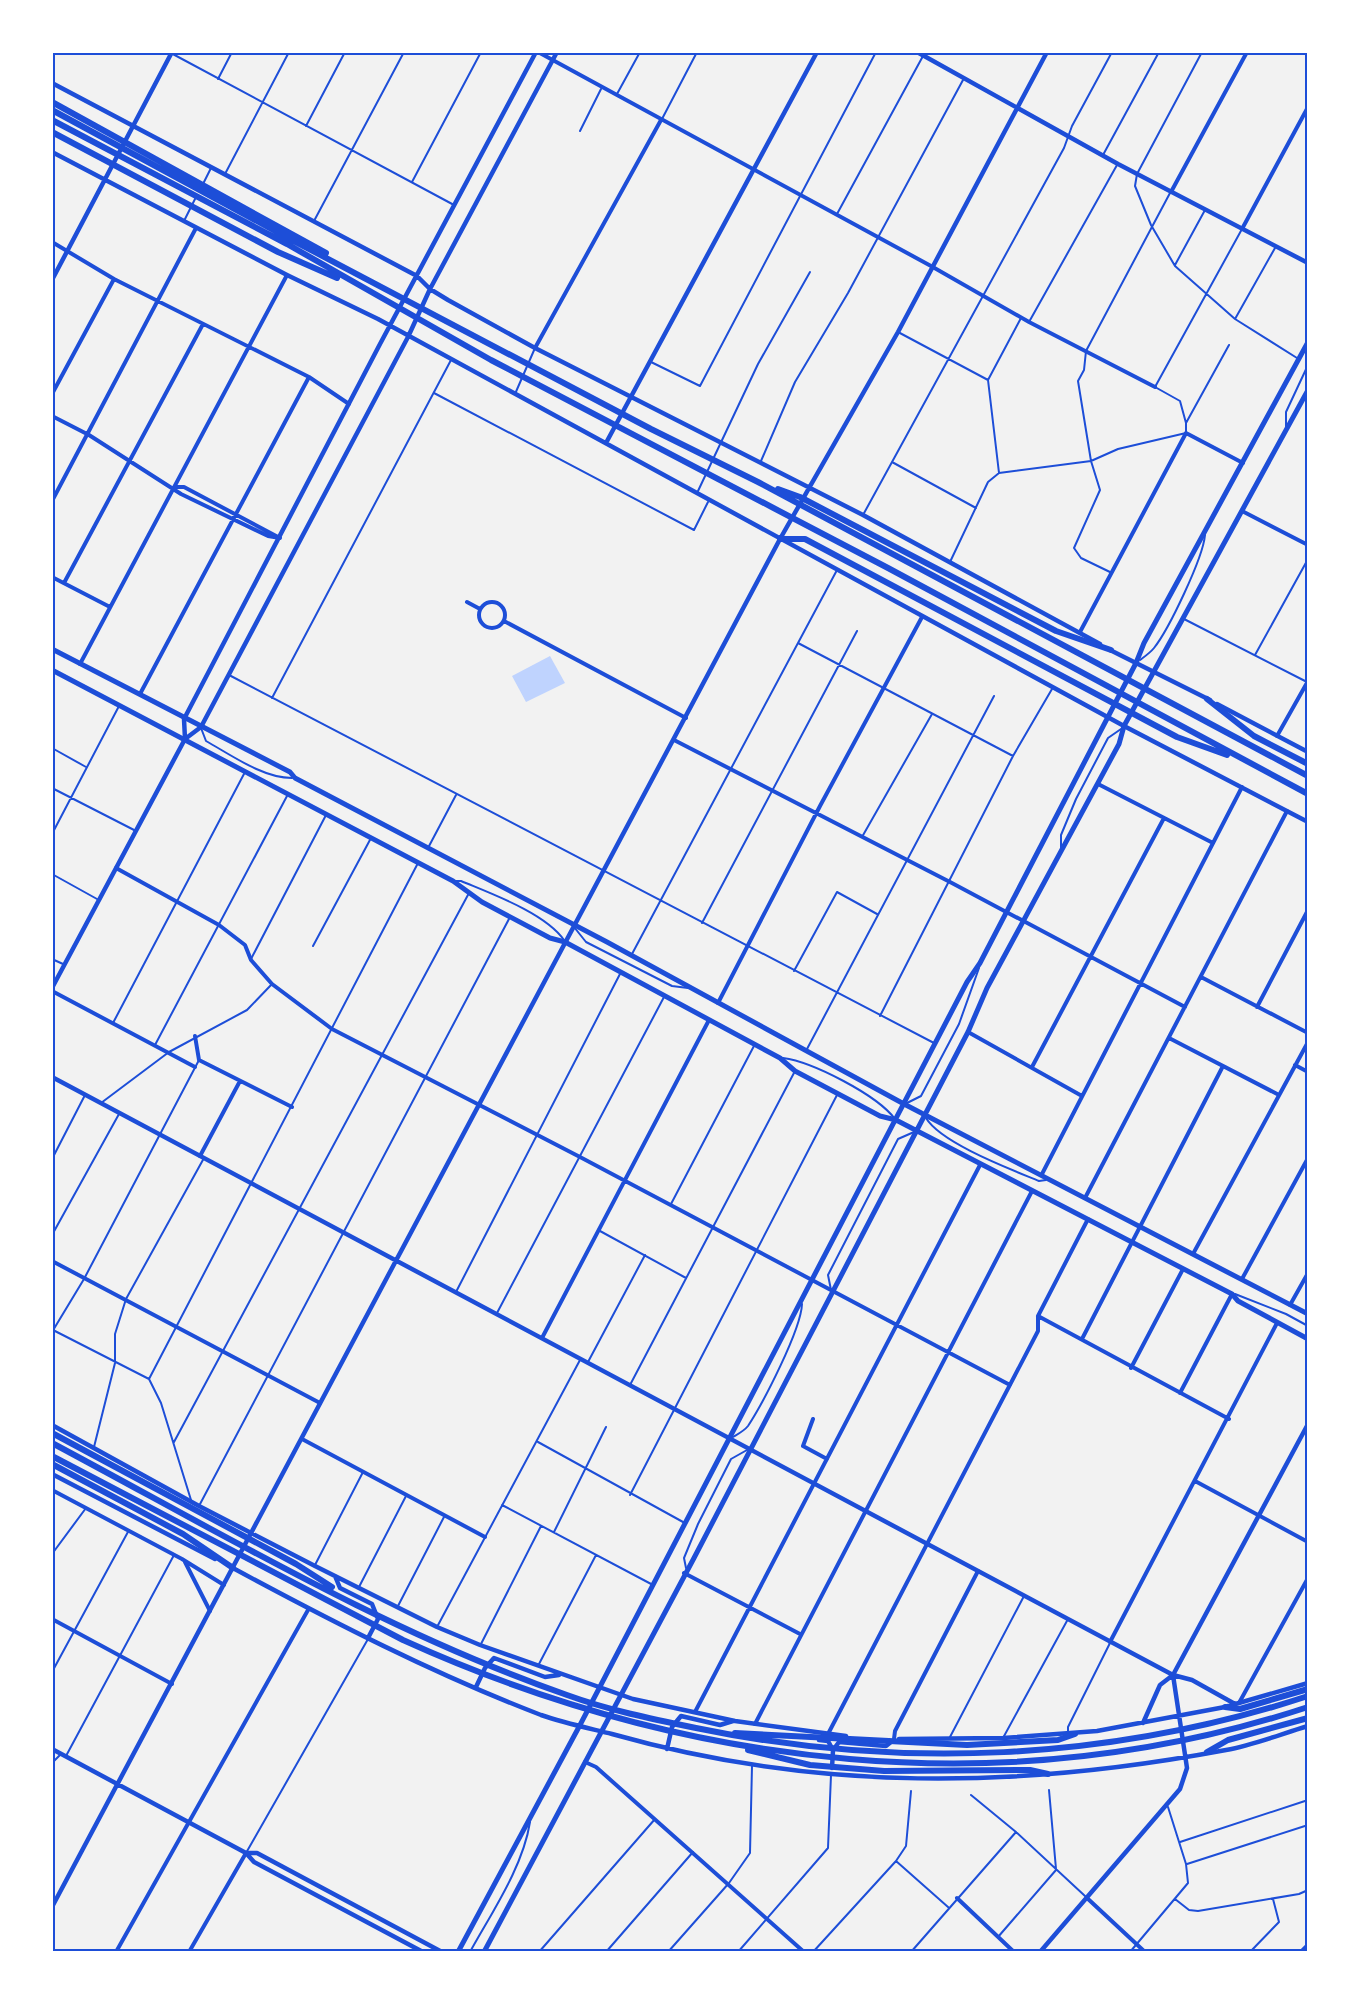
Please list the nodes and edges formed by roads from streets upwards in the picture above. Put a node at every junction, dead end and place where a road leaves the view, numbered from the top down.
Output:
1 (537, 52) edge
2 (557, 52) edge
3 (817, 52) edge
4 (917, 52) edge
5 (1047, 52) edge
6 (1247, 52) edge
7 (171, 53) edge
8 (552, 62) junction
9 (52, 83) edge
10 (52, 102) edge
11 (1017, 107) junction
12 (1308, 107) edge
13 (52, 110) edge
14 (52, 120) edge
15 (660, 120) junction
16 (133, 126) junction
17 (52, 132) edge
18 (52, 152) edge
19 (754, 171) junction
20 (105, 179) junction
21 (1171, 192) junction
22 (196, 228) junction
23 (1242, 230) junction
24 (52, 242) edge
25 (68, 251) junction
26 (1308, 263) edge
27 (931, 266) junction
28 (287, 275) junction
29 (417, 276) junction
30 (114, 279) junction
31 (52, 280) edge
32 (369, 281) junction
33 (430, 288) junction
34 (365, 291) junction
35 (159, 303) junction
36 (203, 324) junction
37 (389, 326) junction
38 (408, 337) junction
39 (1308, 342) edge
40 (249, 346) junction
41 (535, 348) junction
42 (309, 377) junction
43 (1155, 387) road end
44 (1308, 390) edge
45 (52, 394) edge
46 (631, 398) junction
47 (349, 404) junction
48 (52, 416) edge
49 (89, 435) junction
50 (606, 443) junction
51 (131, 463) junction
52 (1243, 463) junction
53 (758, 482) junction
54 (174, 487) junction
55 (810, 489) junction
56 (52, 501) edge
57 (1241, 510) junction
58 (237, 514) junction
59 (234, 519) junction
60 (280, 538) junction
61 (780, 538) junction
62 (1308, 546) edge
63 (52, 577) edge
64 (64, 583) junction
65 (467, 602) dead end
66 (110, 607) junction
67 (480, 609) junction
68 (922, 617) junction
69 (504, 621) junction
70 (1080, 632) junction
71 (52, 649) edge
72 (1111, 650) junction
73 (80, 663) junction
74 (1136, 663) junction
75 (52, 670) edge
76 (1153, 672) junction
77 (1307, 682) edge
78 (140, 695) junction
79 (1207, 699) junction
80 (1107, 717) junction
81 (686, 718) junction
82 (184, 719) junction
83 (1124, 726) junction
84 (201, 728) junction
85 (1277, 736) junction
86 (184, 739) junction
87 (674, 740) junction
88 (1308, 752) edge
89 (1247, 762) junction
90 (1308, 764) edge
91 (1308, 776) edge
92 (1098, 784) junction
93 (1242, 788) junction
94 (1308, 794) edge
95 (1287, 811) junction
96 (816, 813) junction
97 (1164, 818) junction
98 (1308, 822) edge
99 (1212, 843) junction
100 (116, 868) junction
101 (1308, 910) edge
102 (1006, 913) junction
103 (1022, 921) junction
104 (573, 926) junction
105 (565, 942) junction
106 (1089, 957) junction
107 (1201, 977) junction
108 (1140, 984) junction
109 (52, 989) edge
110 (718, 1003) junction
111 (1185, 1007) junction
112 (1257, 1007) junction
113 (710, 1019) junction
114 (968, 1032) junction
115 (1308, 1033) edge
116 (195, 1036) road end
117 (1169, 1038) junction
118 (1308, 1042) edge
119 (1295, 1065) junction
120 (1223, 1066) junction
121 (195, 1067) road end
122 (1032, 1067) junction
123 (1308, 1072) edge
124 (52, 1077) edge
125 (240, 1080) junction
126 (1279, 1095) junction
127 (1082, 1096) junction
128 (480, 1104) junction
129 (904, 1104) junction
130 (292, 1107) road end
131 (924, 1115) junction
132 (896, 1120) junction
133 (916, 1131) junction
134 (202, 1157) junction
135 (1308, 1158) edge
136 (980, 1165) junction
137 (1042, 1174) junction
138 (626, 1181) junction
139 (1032, 1191) junction
140 (1085, 1198) junction
141 (1088, 1219) junction
142 (1140, 1226) junction
143 (1132, 1242) junction
144 (1193, 1254) junction
145 (397, 1261) junction
146 (52, 1262) edge
147 (1183, 1269) junction
148 (1308, 1273) edge
149 (1242, 1279) junction
150 (813, 1280) junction
151 (831, 1290) junction
152 (1232, 1294) junction
153 (1290, 1305) junction
154 (1308, 1314) edge
155 (1038, 1316) junction
156 (1277, 1323) junction
157 (897, 1324) junction
158 (542, 1338) junction
159 (1082, 1339) junction
160 (1308, 1339) edge
161 (948, 1352) junction
162 (1131, 1368) junction
163 (1010, 1384) junction
164 (1180, 1393) junction
165 (321, 1403) junction
166 (813, 1419) dead end
167 (1229, 1419) junction
168 (1308, 1424) edge
169 (52, 1425) edge
170 (52, 1433) edge
171 (730, 1438) junction
172 (302, 1439) junction
173 (52, 1443) edge
174 (749, 1449) junction
175 (52, 1455) edge
176 (827, 1459) junction
177 (52, 1464) edge
178 (52, 1474) edge
179 (1195, 1481) junction
180 (814, 1483) junction
181 (52, 1490) edge
182 (865, 1511) junction
183 (1258, 1516) junction
184 (252, 1532) junction
185 (485, 1537) road end
186 (1308, 1542) edge
187 (928, 1544) junction
188 (182, 1559) junction
189 (233, 1568) junction
190 (685, 1570) junction
191 (978, 1571) junction
192 (335, 1576) junction
193 (1308, 1578) edge
194 (224, 1584) junction
195 (749, 1608) junction
196 (308, 1610) junction
197 (210, 1611) junction
198 (367, 1611) junction
199 (52, 1619) edge
200 (800, 1634) junction
201 (368, 1638) junction
202 (1110, 1642) junction
203 (561, 1675) junction
204 (1173, 1676) junction
205 (1308, 1683) edge
206 (172, 1684) junction
207 (476, 1687) junction
208 (599, 1688) junction
209 (1308, 1689) edge
210 (619, 1695) junction
211 (1308, 1696) edge
212 (1237, 1703) junction
213 (1225, 1707) junction
214 (1308, 1707) edge
215 (695, 1712) junction
216 (1179, 1714) junction
217 (1308, 1718) edge
218 (735, 1721) junction
219 (1143, 1723) junction
220 (755, 1724) junction
221 (580, 1725) junction
222 (1308, 1726) edge
223 (774, 1727) junction
224 (600, 1731) junction
225 (717, 1732) junction
226 (1072, 1733) junction
227 (827, 1734) junction
228 (894, 1739) junction
229 (721, 1743) junction
230 (52, 1749) edge
231 (668, 1749) junction
232 (833, 1749) junction
233 (1207, 1752) junction
234 (1185, 1756) junction
235 (584, 1761) junction
236 (831, 1774) junction
237 (1048, 1774) junction
238 (118, 1784) junction
239 (189, 1822) junction
240 (246, 1853) junction
241 (957, 1898) road end
242 (1087, 1898) junction
243 (52, 1907) edge
244 (1308, 1945) edge
245 (191, 1951) edge
246 (116, 1952) edge
247 (423, 1952) edge
248 (442, 1952) edge
249 (458, 1952) edge
250 (484, 1952) edge
251 (804, 1952) edge
252 (1014, 1952) edge
253 (1040, 1952) edge
254 (1145, 1952) edge
255 (1301, 1952) edge

1 - 8 street
1 - 29 street
2 - 8 street
3 - 19 street
4 - 11 street
5 - 11 street
6 - 21 street
7 - 16 street
8 - 15 street
8 - 33 street
9 - 16 street
10 - 32 highway
11 - 21 street
11 - 27 street
12 - 23 street
13 - 32 highway
14 - 34 highway
15 - 19 street
15 - 41 street
16 - 20 street
16 - 29 street
17 - 34 highway
18 - 20 street
19 - 27 street
19 - 46 street
20 - 22 street
20 - 25 street
21 - 23 street
22 - 28 street
22 - 35 street
23 - 26 street
24 - 25 street
25 - 30 street
25 - 31 street
27 - 43 street
27 - 55 street
28 - 37 street
28 - 40 street
29 - 33 street
29 - 37 street
30 - 35 street
30 - 45 street
32 - 53 highway
33 - 38 street
33 - 41 street
34 - 89 highway
35 - 36 street
35 - 49 street
36 - 40 street
36 - 51 street
37 - 38 street
37 - 47 street
38 - 50 street
38 - 84 street
39 - 52 main road
40 - 42 street
40 - 54 street
41 - 46 street
42 - 47 street
42 - 58 street
44 - 57 main road
46 - 50 street
46 - 55 street
47 - 60 street
48 - 49 street
49 - 51 street
49 - 56 street
50 - 61 street
51 - 54 street
51 - 64 street
52 - 70 street
52 - 74 main road
53 - 72 highway
53 - 91 highway
54 - 58 street
54 - 59 street
54 - 66 street
55 - 61 street
55 - 70 street
57 - 62 street
57 - 76 main road
58 - 59 street
58 - 60 street
59 - 60 street
59 - 78 street
60 - 82 street
61 - 68 street
61 - 81 street
61 - 89 highway
63 - 64 street
64 - 66 street
65 - 67 street
66 - 73 street
67 - 69 street
67 - 69 street
68 - 80 street
68 - 96 street
69 - 81 street
70 - 72 street
71 - 73 main road
72 - 74 street
73 - 78 main road
74 - 76 street
74 - 80 main road
75 - 86 main road
76 - 79 street
76 - 83 main road
77 - 85 street
78 - 82 main road
79 - 85 street
79 - 90 highway
80 - 83 street
80 - 102 main road
81 - 87 street
82 - 84 main road
82 - 86 street
83 - 92 main road
83 - 93 street
84 - 86 street
84 - 104 main road
85 - 88 street
86 - 100 street
86 - 105 main road
87 - 96 street
87 - 104 street
89 - 94 highway
92 - 97 street
92 - 103 main road
93 - 95 street
93 - 99 street
95 - 98 street
95 - 107 street
96 - 102 street
96 - 110 street
97 - 99 street
97 - 106 street
99 - 108 street
100 - 109 street
100 - 128 street
101 - 112 street
102 - 103 street
102 - 129 main road
103 - 106 street
103 - 114 main road
104 - 105 street
104 - 110 main road
105 - 113 main road
105 - 128 street
106 - 108 street
106 - 122 street
107 - 111 street
107 - 112 street
108 - 111 street
108 - 127 street
109 - 121 street
110 - 129 main road
111 - 117 street
112 - 115 street
113 - 132 main road
113 - 138 street
114 - 122 street
114 - 131 main road
116 - 125 street
117 - 120 street
117 - 140 street
118 - 119 street
119 - 123 street
119 - 126 street
120 - 126 street
120 - 142 street
122 - 127 street
124 - 134 street
125 - 130 street
125 - 134 street
126 - 144 street
127 - 137 street
128 - 138 street
128 - 145 street
129 - 131 main road
129 - 132 main road
131 - 133 main road
131 - 137 main road
132 - 133 main road
132 - 150 main road
133 - 136 main road
133 - 151 main road
134 - 145 street
135 - 149 street
136 - 139 main road
136 - 157 street
137 - 140 main road
138 - 150 street
138 - 158 street
139 - 141 main road
139 - 161 street
140 - 142 main road
141 - 143 main road
141 - 155 street
142 - 143 street
142 - 144 main road
143 - 147 main road
143 - 159 street
144 - 149 main road
145 - 158 street
145 - 165 street
146 - 165 street
147 - 152 main road
147 - 162 street
148 - 153 street
149 - 153 main road
150 - 151 street
150 - 171 main road
151 - 157 street
151 - 174 main road
152 - 156 main road
152 - 164 street
153 - 154 main road
155 - 159 street
155 - 163 street
156 - 160 main road
156 - 167 street
157 - 161 street
157 - 176 street
158 - 171 street
159 - 162 street
161 - 163 street
161 - 182 street
162 - 164 street
163 - 187 street
164 - 167 street
165 - 172 street
166 - 176 street
167 - 179 street
168 - 183 street
169 - 184 street
170 - 198 highway
171 - 174 street
171 - 208 main road
172 - 184 street
172 - 185 street
173 - 198 highway
174 - 180 street
174 - 190 main road
175 - 229 highway
176 - 180 street
177 - 189 highway
178 - 189 street
179 - 183 street
179 - 202 street
180 - 182 street
180 - 195 street
181 - 188 street
182 - 187 street
182 - 200 street
183 - 186 street
183 - 204 street
184 - 189 street
184 - 192 street
187 - 191 street
187 - 227 street
188 - 194 street
188 - 197 street
189 - 194 street
189 - 196 street
190 - 195 street
190 - 210 main road
191 - 202 street
191 - 228 street
192 - 201 street
192 - 203 street
193 - 212 street
194 - 197 street
195 - 200 street
195 - 215 street
196 - 201 street
196 - 239 street
197 - 206 street
198 - 225 highway
199 - 206 street
200 - 220 street
201 - 207 street
202 - 204 street
203 - 207 street
203 - 208 street
204 - 212 street
204 - 216 street
204 - 219 street
205 - 212 street
206 - 238 street
207 - 221 street
208 - 210 street
208 - 221 main road
209 - 213 highway
210 - 215 street
210 - 224 main road
211 - 225 highway
212 - 213 street
213 - 216 street
214 - 229 highway
215 - 218 street
216 - 219 street
216 - 234 street
217 - 233 highway
218 - 220 street
218 - 231 street
219 - 226 street
220 - 223 street
221 - 224 street
221 - 249 main road
222 - 233 street
223 - 227 street
223 - 232 street
224 - 231 street
224 - 235 main road
225 - 226 highway
226 - 228 street
227 - 228 street
228 - 232 street
229 - 237 highway
230 - 238 street
231 - 236 street
232 - 236 street
233 - 234 street
234 - 237 street
234 - 242 street
235 - 250 main road
235 - 251 street
236 - 237 street
238 - 239 street
238 - 243 street
239 - 240 street
239 - 246 street
240 - 245 street
240 - 247 street
240 - 248 street
241 - 252 street
242 - 253 street
242 - 254 street
244 - 255 street

